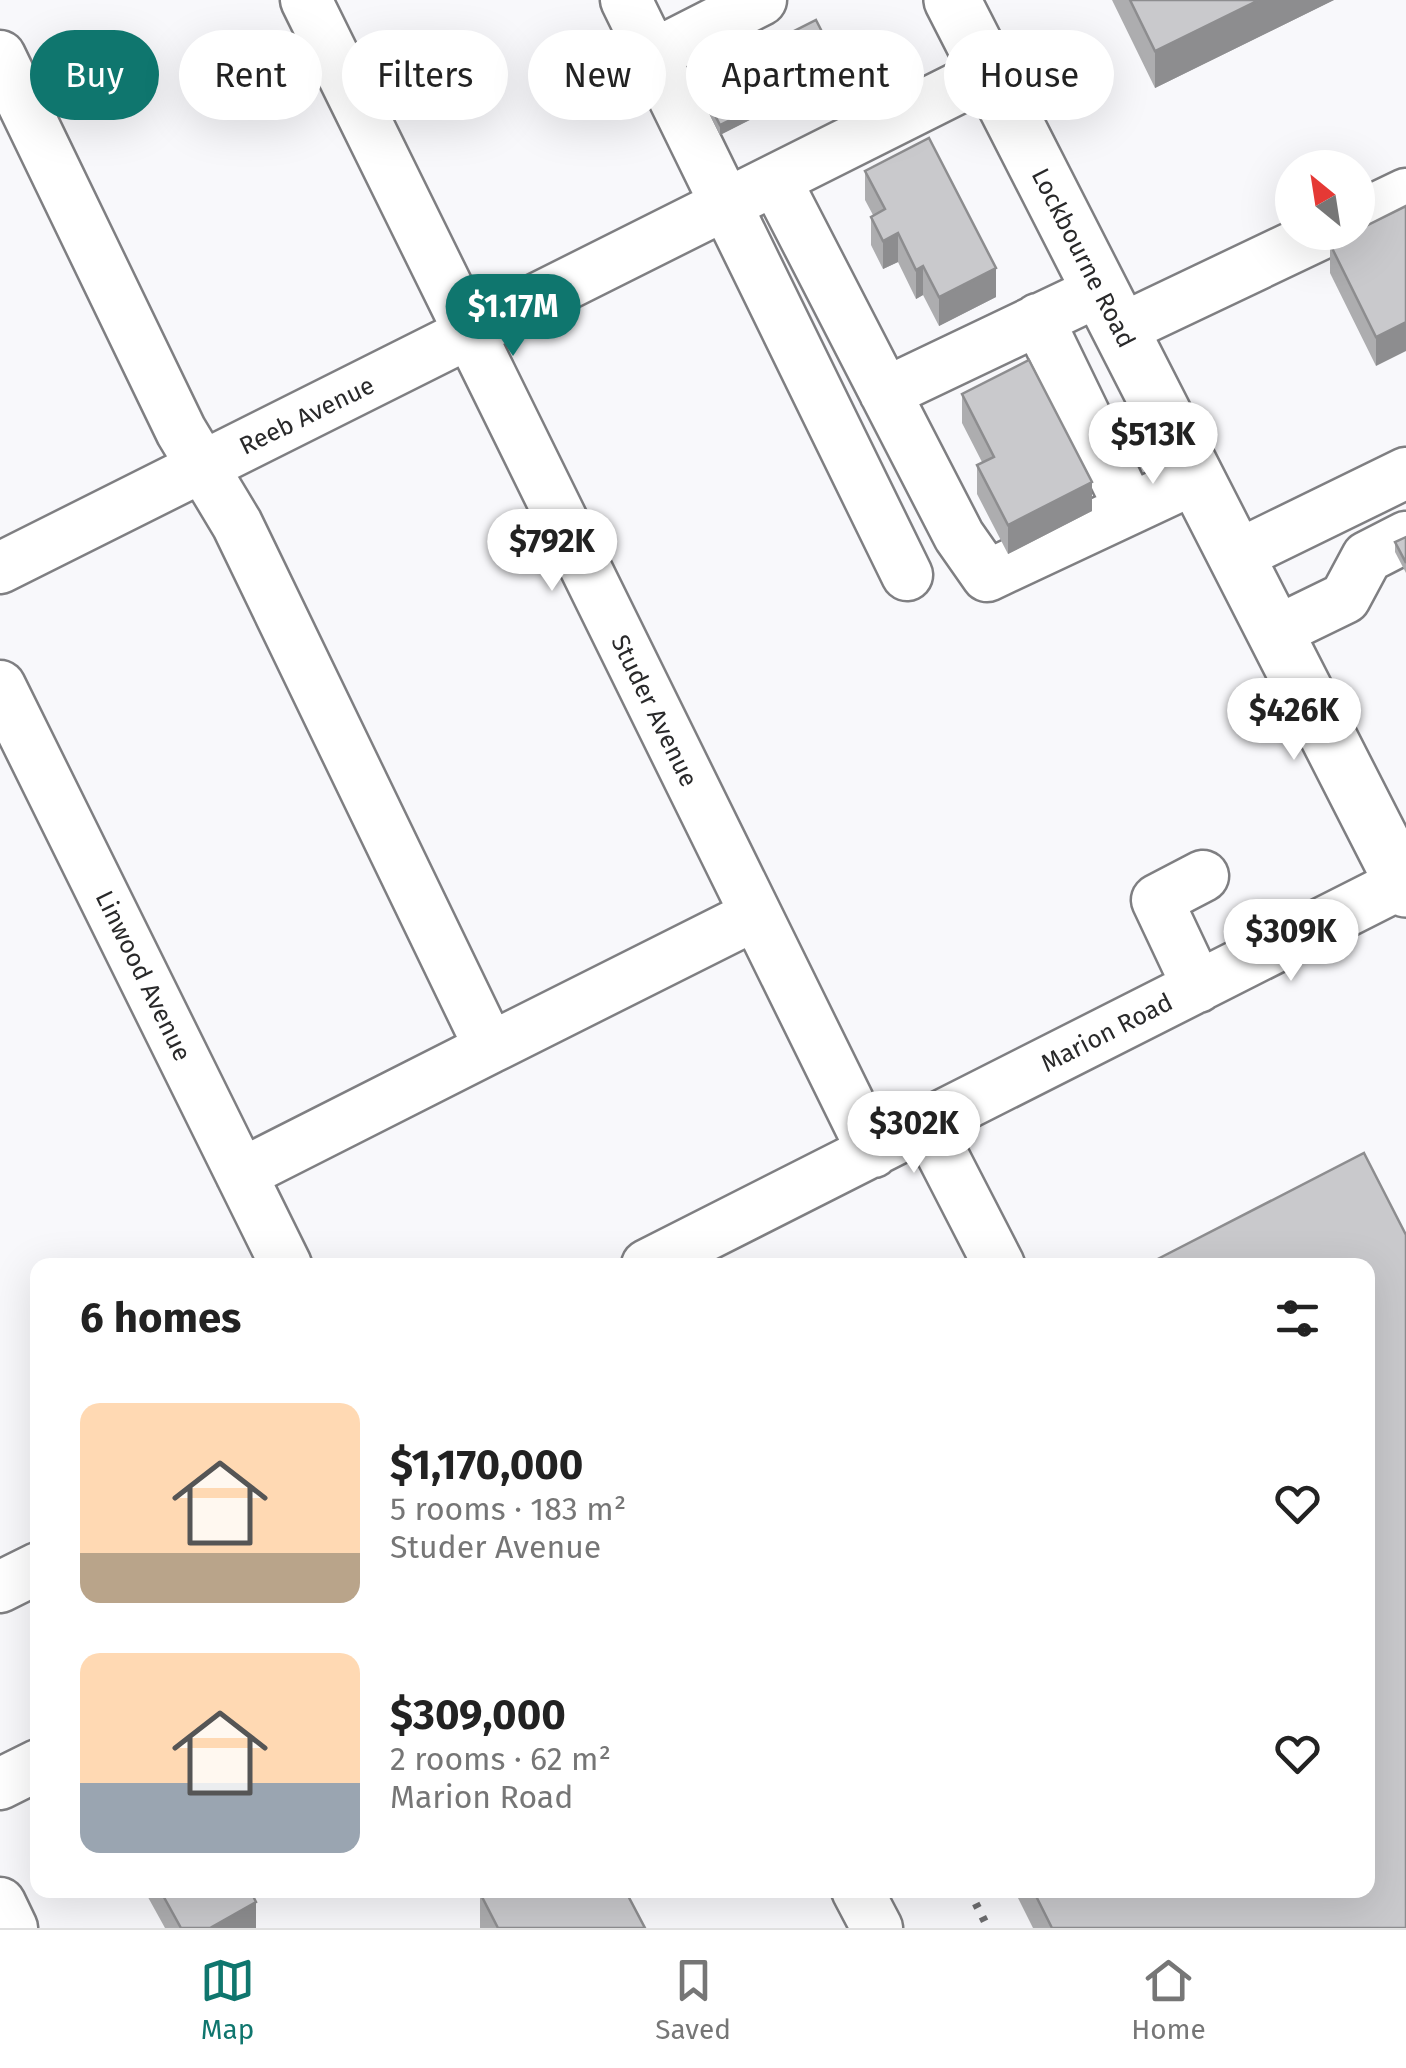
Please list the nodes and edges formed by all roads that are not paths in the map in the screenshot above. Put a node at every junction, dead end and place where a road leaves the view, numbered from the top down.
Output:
1 (306, 0) edge
2 (626, 0) edge
3 (761, 0) edge
4 (952, 0) edge
5 (640, 30) edge
6 (967, 30) edge
7 (666, 48) edge
8 (0, 56) edge
9 (666, 83) edge
10 (944, 95) edge
11 (1012, 120) edge
12 (776, 181) junction
13 (1406, 194) edge
14 (727, 206) junction
15 (1375, 209) edge
16 (1275, 250) edge
17 (1109, 310) junction
18 (1038, 319) junction
19 (469, 336) junction
20 (885, 392) junction
21 (202, 468) junction
22 (1406, 473) edge
23 (1196, 478) junction
24 (1130, 509) junction
25 (1406, 537) edge
26 (1236, 556) junction
27 (0, 568) edge
28 (906, 574) dead end
29 (1275, 632) junction
30 (0, 686) edge
31 (1203, 876) dead end
32 (1405, 884) edge
33 (755, 915) junction
34 (1198, 987) junction
35 (490, 1048) junction
36 (927, 1125) junction
37 (873, 1152) junction
38 (241, 1174) junction
39 (283, 1258) edge
40 (661, 1258) edge
41 (995, 1258) edge
42 (30, 1572) edge
43 (0, 1587) edge
44 (30, 1769) edge
45 (0, 1784) edge
46 (861, 1898) edge
47 (0, 1903) edge
48 (12, 1928) edge
49 (878, 1928) edge

1 - 19 street, Studer Avenue
2 - 5 street
3 - 7 street
4 - 6 main road, Lockbourne Road
8 - 21 street
9 - 14 street
10 - 12 street, Reeb Avenue
11 - 17 main road, Lockbourne Road
12 - 14 street, Reeb Avenue
12 - 20 street
13 - 15 street
14 - 19 street, Reeb Avenue
14 - 28 street
16 - 17 street
17 - 18 street
17 - 23 main road, Lockbourne Road
18 - 20 street
18 - 24 street
19 - 21 street, Reeb Avenue
19 - 33 street, Studer Avenue
20 - 24 street
21 - 27 street, Reeb Avenue
21 - 35 street
22 - 26 street
23 - 24 street
23 - 26 main road, Lockbourne Road
25 - 29 street
26 - 29 main road, Lockbourne Road
29 - 32 main road, Lockbourne Road
30 - 38 street, Linwood Avenue
31 - 34 street
32 - 34 street, Marion Road
33 - 35 street
33 - 37 street, Studer Avenue
34 - 36 street, Marion Road
35 - 38 street
36 - 37 street, Marion Road
36 - 41 street
37 - 40 street, Marion Road
38 - 39 street, Linwood Avenue
42 - 43 street
44 - 45 street
46 - 49 street
47 - 48 street

